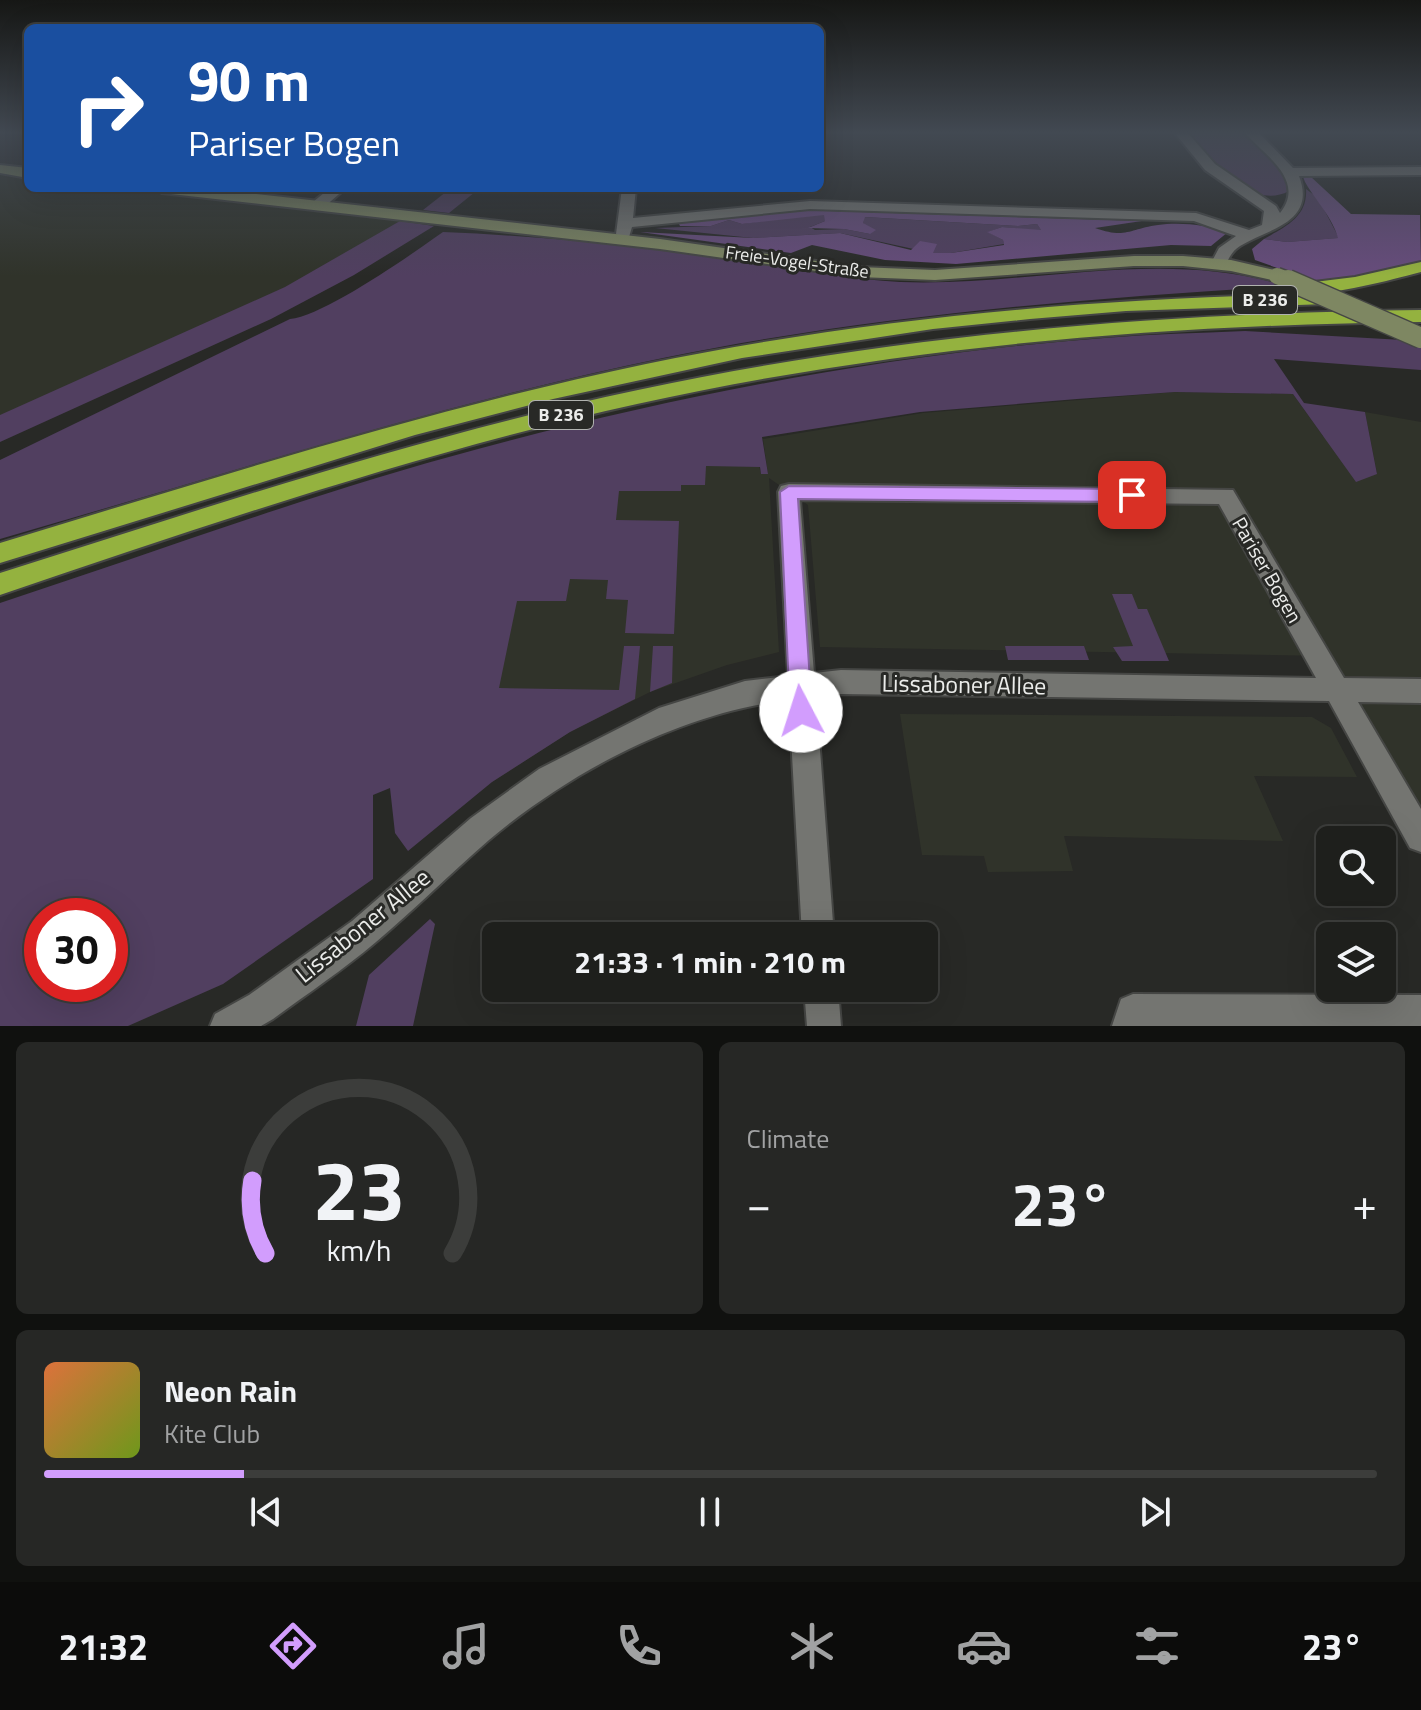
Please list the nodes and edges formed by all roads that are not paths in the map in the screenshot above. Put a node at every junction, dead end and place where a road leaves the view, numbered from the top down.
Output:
1 (1228, 180) edge
2 (1293, 180) edge
3 (199, 192) edge
4 (334, 192) edge
5 (629, 192) edge
6 (1250, 195) junction
7 (1295, 196) junction
8 (318, 205) junction
9 (1269, 226) junction
10 (624, 231) junction
11 (1249, 237) junction
12 (1219, 263) junction
13 (1421, 267) edge
14 (1246, 268) junction
15 (1421, 300) edge
16 (1109, 307) junction
17 (1421, 316) edge
18 (1140, 325) junction
19 (1421, 338) edge
20 (0, 553) edge
21 (0, 584) edge
22 (799, 686) junction
23 (1337, 690) junction
24 (1421, 691) edge
25 (1421, 837) edge
26 (817, 922) edge
27 (822, 1002) edge
28 (1421, 1012) edge
29 (227, 1026) edge
30 (824, 1026) edge
31 (1129, 1026) edge

1 - 6 street
2 - 7 street
3 - 8 street, Freie-Vogel-Straße
4 - 8 street
5 - 10 street
6 - 7 street
6 - 9 street
7 - 9 street
8 - 10 street, Freie-Vogel-Straße
9 - 11 street
10 - 11 street
10 - 12 street, Freie-Vogel-Straße
11 - 12 street
11 - 14 street
12 - 14 street, Freie-Vogel-Straße
13 - 16 highway
14 - 19 street, Freie-Vogel-Straße, bridge
15 - 16 highway, B 236
16 - 20 highway, B 236
17 - 18 highway, B 236
18 - 19 highway
18 - 21 highway, B 236
22 - 23 street, Lissaboner Allee
22 - 23 street, Pariser Bogen
22 - 26 street
22 - 29 street, Lissaboner Allee
23 - 24 street, Lissaboner Allee
23 - 25 street
27 - 30 street
28 - 31 street

